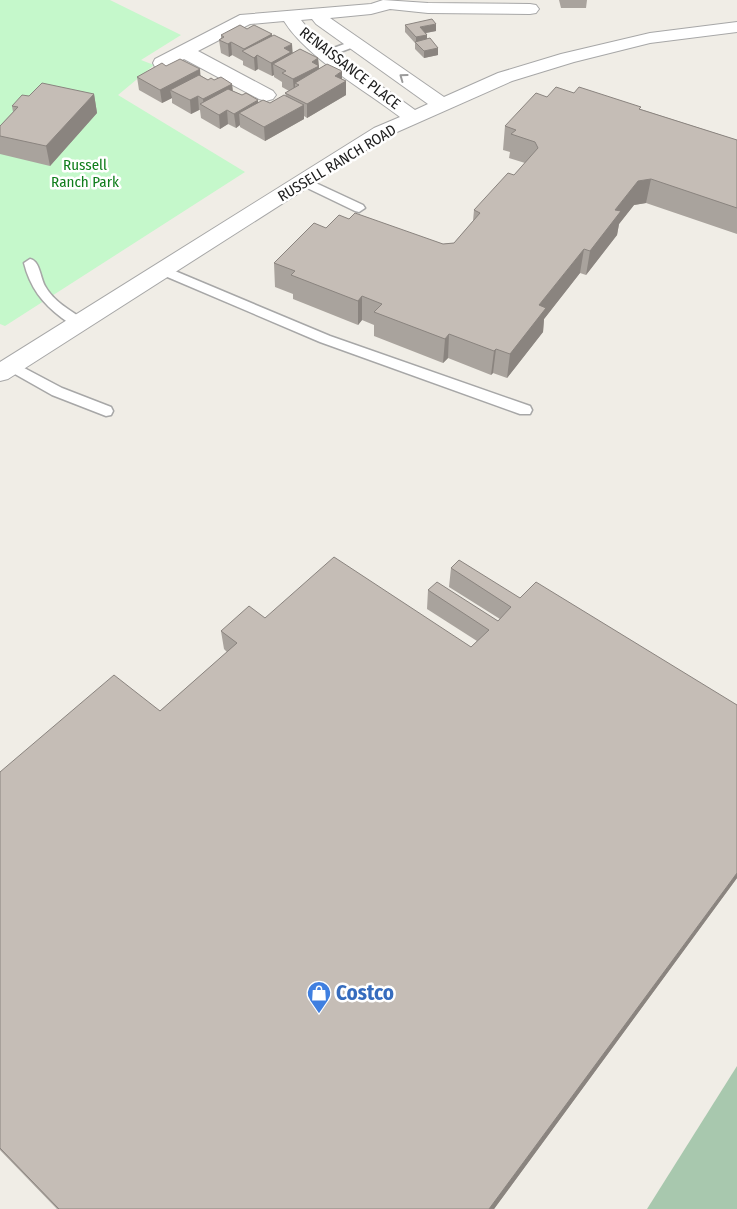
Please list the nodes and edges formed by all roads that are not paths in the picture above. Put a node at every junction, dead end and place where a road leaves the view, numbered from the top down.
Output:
1 (391, 2) edge
2 (530, 9) dead end
3 (316, 13) junction
4 (289, 15) junction
5 (737, 27) edge
6 (356, 43) junction
7 (184, 51) junction
8 (327, 54) junction
9 (162, 63) edge
10 (266, 95) dead end
11 (442, 105) junction
12 (414, 118) junction
13 (304, 182) junction
14 (359, 208) dead end
15 (30, 263) dead end
16 (163, 270) junction
17 (79, 323) junction
18 (6, 370) edge
19 (525, 410) dead end
20 (106, 412) dead end

1 - 2 street
1 - 3 street
3 - 4 street
3 - 6 street, RENAISSANCE PLACE
4 - 7 street
4 - 8 street, RENAISSANCE PLACE
5 - 11 street, RUSSELL RANCH ROAD
6 - 8 lane
11 -> 6 street, RENAISSANCE PLACE
7 - 9 street
7 - 10 street
8 - 12 street, RENAISSANCE PLACE
11 - 12 street, RUSSELL RANCH ROAD
12 - 13 street, RUSSELL RANCH ROAD
13 - 14 lane
13 - 16 street, RUSSELL RANCH ROAD
15 - 17 lane
16 - 17 street, RUSSELL RANCH ROAD
16 - 19 lane
17 - 18 street, RUSSELL RANCH ROAD
18 - 20 lane

